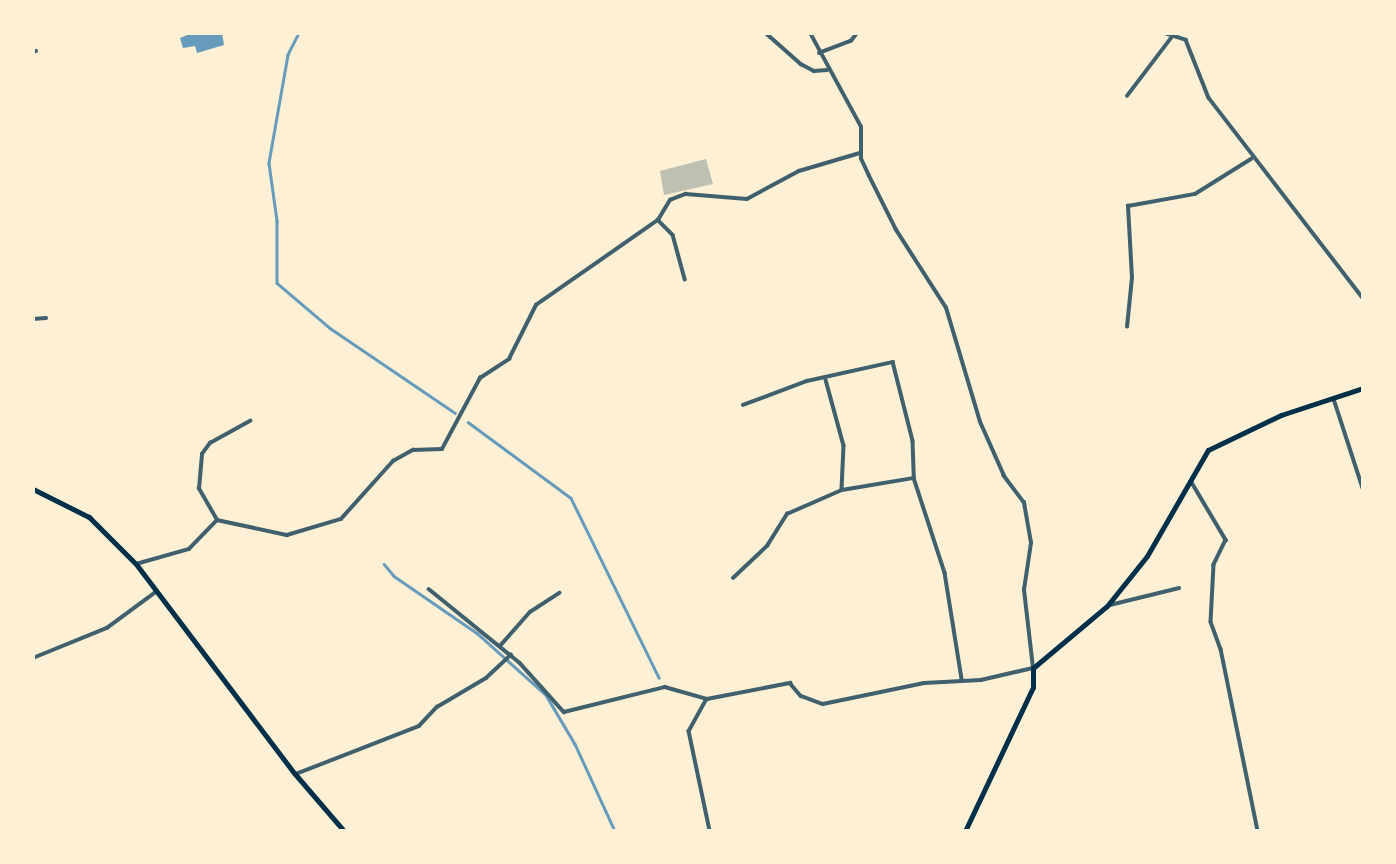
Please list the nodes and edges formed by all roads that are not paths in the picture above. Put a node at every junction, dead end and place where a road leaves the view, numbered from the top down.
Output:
1 (765, 33) edge
2 (810, 33) edge
3 (857, 33) edge
4 (1165, 33) edge
5 (1171, 38) junction
6 (818, 53) junction
7 (828, 69) junction
8 (1127, 96) dead end
9 (860, 152) junction
10 (1251, 159) junction
11 (658, 220) junction
12 (685, 279) dead end
13 (1363, 298) edge
14 (46, 317) dead end
15 (33, 319) edge
16 (1127, 327) dead end
17 (826, 380) junction
18 (1363, 387) edge
19 (1334, 399) junction
20 (743, 405) dead end
21 (250, 421) dead end
22 (914, 478) junction
23 (1191, 481) junction
24 (1363, 488) edge
25 (33, 489) edge
26 (842, 490) junction
27 (216, 520) junction
28 (136, 564) junction
29 (733, 578) dead end
30 (1179, 588) dead end
31 (429, 589) dead end
32 (159, 590) junction
33 (559, 593) dead end
34 (1107, 606) junction
35 (499, 646) junction
36 (511, 655) junction
37 (33, 658) edge
38 (1033, 668) junction
39 (962, 679) junction
40 (707, 699) junction
41 (295, 775) junction
42 (344, 831) edge
43 (710, 831) edge
44 (965, 831) edge
45 (1258, 831) edge

1 - 7 street
2 - 6 street
3 - 6 street
4 - 5 street
5 - 8 street
5 - 10 street
6 - 7 street
7 - 9 street
9 - 11 street
9 - 38 street
10 - 13 street
10 - 16 street
11 - 12 street
11 - 27 street
14 - 15 street
17 - 20 street
17 - 22 street
17 - 26 street
18 - 19 main road
19 - 23 main road
19 - 24 street
21 - 27 street
22 - 26 street
22 - 39 street
23 - 34 main road
23 - 45 street
25 - 28 main road
26 - 29 street
27 - 28 street
28 - 32 main road
30 - 34 street
31 - 35 street
32 - 37 street
32 - 41 main road
33 - 35 street
34 - 38 main road
35 - 36 street
36 - 40 street
36 - 41 street
38 - 39 street
38 - 44 main road
39 - 40 street
40 - 43 street
41 - 42 main road

